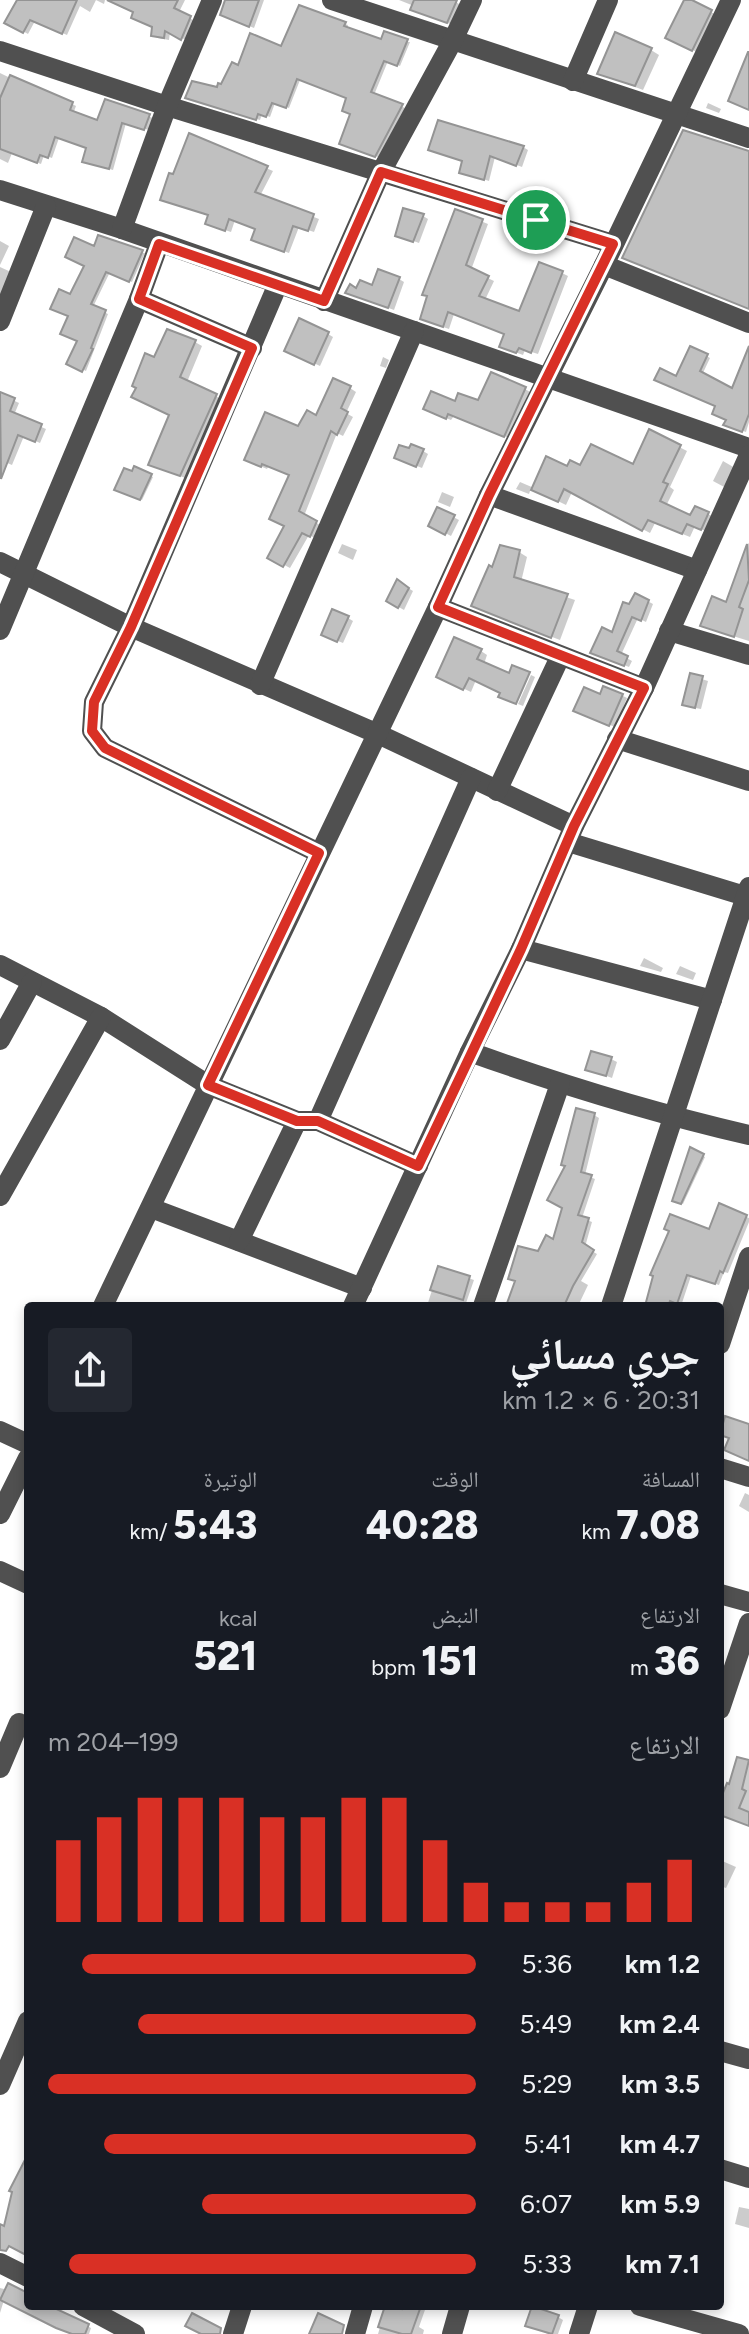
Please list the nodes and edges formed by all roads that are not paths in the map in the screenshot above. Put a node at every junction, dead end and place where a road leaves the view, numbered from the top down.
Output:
1 (212, 0) edge
2 (472, 0) edge
3 (608, 0) edge
4 (731, 0) edge
5 (345, 3) edge
6 (452, 42) junction
7 (0, 51) edge
8 (573, 81) junction
9 (167, 106) junction
10 (677, 113) junction
11 (749, 138) edge
12 (381, 172) junction
13 (0, 190) edge
14 (46, 206) junction
15 (122, 229) junction
16 (159, 244) junction
17 (613, 244) junction
18 (604, 265) junction
19 (278, 284) junction
20 (139, 299) junction
21 (324, 301) junction
22 (0, 321) edge
23 (749, 323) edge
24 (414, 331) junction
25 (252, 348) junction
26 (548, 378) junction
27 (749, 448) edge
28 (749, 455) edge
29 (489, 495) junction
30 (0, 562) edge
31 (697, 570) junction
32 (24, 574) junction
33 (438, 607) junction
34 (131, 627) junction
35 (0, 630) edge
36 (669, 631) junction
37 (749, 655) edge
38 (560, 657) junction
39 (260, 685) junction
40 (644, 688) junction
41 (378, 734) junction
42 (617, 739) junction
43 (471, 778) junction
44 (749, 781) edge
45 (497, 791) junction
46 (571, 834) junction
47 (319, 853) junction
48 (747, 892) edge
49 (521, 949) junction
50 (0, 965) edge
51 (32, 982) junction
52 (712, 1000) junction
53 (101, 1017) junction
54 (0, 1040) edge
55 (470, 1052) junction
56 (560, 1084) junction
57 (208, 1085) junction
58 (672, 1117) junction
59 (308, 1121) junction
60 (749, 1135) edge
61 (418, 1166) junction
62 (0, 1196) edge
63 (151, 1208) junction
64 (239, 1241) junction
65 (749, 1257) edge
66 (358, 1297) edge
67 (105, 1302) edge
68 (484, 1302) edge
69 (612, 1302) edge
70 (724, 1332) edge
71 (0, 1431) edge
72 (24, 1442) edge
73 (24, 1466) edge
74 (724, 1469) edge
75 (749, 1477) edge
76 (0, 1514) edge
77 (0, 1571) edge
78 (24, 1582) edge
79 (724, 1595) edge
80 (749, 1602) edge
81 (749, 1623) edge
82 (724, 1697) edge
83 (16, 1722) edge
84 (0, 1768) edge
85 (724, 2052) edge
86 (21, 2057) edge
87 (749, 2059) edge
88 (0, 2085) edge
89 (724, 2170) edge
90 (749, 2178) edge
91 (0, 2263) edge
92 (24, 2275) edge
93 (241, 2310) edge
94 (362, 2310) edge
95 (459, 2310) edge
96 (587, 2310) edge
97 (654, 2310) edge
98 (105, 2319) edge
99 (135, 2334) edge
100 (233, 2334) edge
101 (355, 2334) edge
102 (452, 2334) edge
103 (579, 2334) edge
104 (739, 2334) edge

1 - 9 street
2 - 6 street
3 - 8 street
4 - 10 street
5 - 6 street
6 - 8 street
6 - 12 street
7 - 9 street
8 - 10 street
9 - 12 street
9 - 15 street
10 - 11 street
10 - 17 street
12 - 17 street
12 - 21 street
13 - 14 street
14 - 15 street
14 - 22 street
15 - 16 street
16 - 19 street
16 - 20 street
17 - 18 street
18 - 23 street
18 - 26 street
19 - 21 street
19 - 25 street
20 - 25 street
20 - 32 street
21 - 24 street
24 - 26 street
24 - 39 street
25 - 34 street
26 - 27 street
26 - 29 street
28 - 31 street
29 - 31 street
29 - 33 street
30 - 32 street
31 - 36 street
32 - 34 street
32 - 35 street
33 - 38 street
33 - 41 street
34 - 39 street
34 - 47 street
36 - 37 street
36 - 40 street
38 - 40 street
38 - 45 street
39 - 41 street
40 - 42 street
41 - 43 street
41 - 47 street
42 - 44 street
42 - 46 street
43 - 45 street
43 - 59 street
45 - 46 street
46 - 48 street
46 - 49 street
47 - 57 street
48 - 52 street
49 - 52 street
49 - 55 street
50 - 51 street
51 - 53 street
51 - 54 street
52 - 58 street
53 - 57 street
53 - 62 street
55 - 56 street
55 - 61 street
56 - 58 street
56 - 68 street
57 - 59 street
57 - 63 street
58 - 60 street
58 - 69 street
59 - 61 street
59 - 64 street
61 - 66 street
63 - 64 street
63 - 67 street
64 - 66 street
65 - 70 street
71 - 72 street
73 - 76 street
74 - 75 street
77 - 78 street
79 - 80 street
81 - 82 street
83 - 84 street
85 - 87 street
86 - 88 street
89 - 90 street
91 - 92 street
93 - 100 street
94 - 101 street
95 - 102 street
96 - 103 street
97 - 104 street
98 - 99 street

